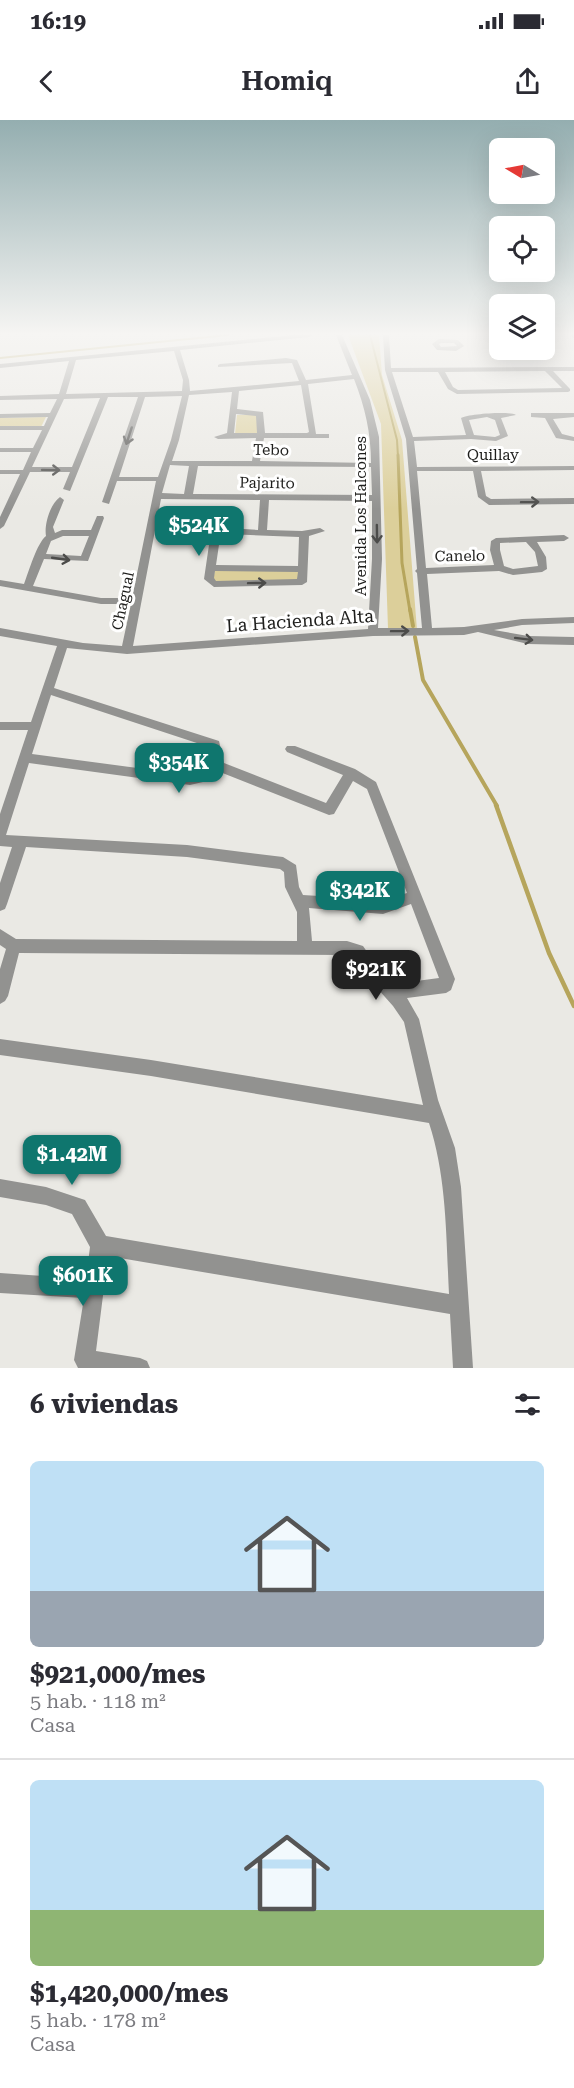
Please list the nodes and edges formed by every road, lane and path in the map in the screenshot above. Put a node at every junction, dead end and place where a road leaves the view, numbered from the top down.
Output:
1 (134, 393) edge
2 (143, 393) edge
3 (186, 393) edge
4 (237, 393) edge
5 (305, 393) edge
6 (362, 393) edge
7 (395, 393) edge
8 (105, 394) junction
9 (62, 396) junction
10 (0, 398) edge
11 (263, 403) dead end
12 (233, 411) junction
13 (259, 413) junction
14 (53, 415) junction
15 (512, 415) dead end
16 (534, 415) dead end
17 (574, 415) edge
18 (0, 416) edge
19 (549, 416) junction
20 (495, 417) junction
21 (0, 428) edge
22 (47, 428) junction
23 (232, 435) junction
24 (310, 435) junction
25 (259, 436) junction
26 (326, 436) dead end
27 (218, 437) dead end
28 (471, 437) junction
29 (410, 439) junction
30 (501, 439) junction
31 (574, 439) edge
32 (510, 442) dead end
33 (0, 450) edge
34 (36, 450) junction
35 (166, 463) junction
36 (194, 463) junction
37 (256, 464) junction
38 (376, 465) junction
39 (574, 468) edge
40 (413, 469) junction
41 (477, 469) junction
42 (74, 470) junction
43 (26, 471) junction
44 (0, 472) edge
45 (115, 479) junction
46 (161, 479) junction
47 (67, 489) dead end
48 (0, 495) edge
49 (14, 495) junction
50 (158, 496) junction
51 (188, 496) junction
52 (265, 497) junction
53 (376, 498) junction
54 (60, 500) dead end
55 (574, 501) edge
56 (106, 502) dead end
57 (100, 518) dead end
58 (0, 526) edge
59 (203, 529) dead end
60 (262, 531) junction
61 (320, 531) dead end
62 (95, 533) junction
63 (219, 533) junction
64 (302, 534) junction
65 (51, 537) junction
66 (564, 538) dead end
67 (531, 539) junction
68 (39, 556) junction
69 (211, 568) junction
70 (500, 568) junction
71 (302, 569) junction
72 (420, 571) junction
73 (0, 584) edge
74 (28, 587) junction
75 (137, 600) junction
76 (574, 620) edge
77 (475, 630) junction
78 (427, 631) junction
79 (0, 632) edge
80 (373, 632) junction
81 (574, 641) edge
82 (63, 643) junction
83 (127, 650) junction
84 (48, 690) junction
85 (0, 726) edge
86 (37, 726) junction
87 (291, 748) dead end
88 (26, 758) junction
89 (218, 766) junction
90 (351, 773) junction
91 (0, 834) edge
92 (0, 840) edge
93 (21, 841) junction
94 (414, 897) junction
95 (300, 901) junction
96 (0, 904) edge
97 (7, 941) edge
98 (305, 948) junction
99 (391, 992) junction
100 (0, 996) edge
101 (0, 1047) edge
102 (434, 1115) junction
103 (0, 1188) edge
104 (100, 1245) junction
105 (0, 1283) edge
106 (95, 1289) junction
107 (459, 1306) junction
108 (140, 1368) edge
109 (463, 1368) edge

1 - 8 street
2 -> 45 street
3 - 35 street, Chagual
4 - 12 street
5 - 24 street
6 - 38 street, Avenida Los Halcones
7 - 29 street
8 - 9 street
8 - 42 street
9 - 10 street
9 - 14 street
11 - 13 street
12 - 13 street
12 - 23 street
13 - 25 street
14 - 18 street
14 - 22 street
15 - 20 street
16 - 19 street
17 - 19 street
19 - 31 street
20 - 28 street
20 - 30 street
21 - 22 street
22 - 34 street
23 - 25 street
23 - 27 street
24 - 25 street
24 - 26 street
25 - 37 street
28 - 29 street
28 - 30 street
29 - 40 street
30 - 32 street
33 - 34 street
34 - 43 street
35 - 36 street, Tebo
35 - 46 street, Chagual
36 - 37 street, Tebo
36 - 51 street
37 - 38 street, Tebo
38 - 53 street, Avenida Los Halcones
39 - 41 street, Quillay
40 - 41 street, Quillay
40 - 72 street
41 -> 55 street
43 -> 42 street
42 - 47 street
43 - 44 street
43 - 49 street
45 - 46 street
45 - 56 street
46 - 50 street, Chagual
48 - 49 street
49 - 58 street
50 - 51 street, Pajarito
50 - 75 street, Chagual
51 - 52 street, Pajarito
52 - 53 street, Pajarito
52 - 60 street
53 -> 80 street, Avenida Los Halcones
54 - 65 street
57 - 62 street
59 - 63 street
60 - 63 street
60 - 64 street
61 - 64 street
62 - 65 street
68 -> 62 street
63 - 69 street
64 - 71 street
65 - 68 street
66 - 67 street
67 - 70 street
67 - 70 street, Canelo
68 - 74 street
69 - 71 street
69 -> 71 street
70 - 72 street, Canelo
72 - 78 street
73 - 74 street
74 - 75 street
75 - 83 street, Chagual
76 - 77 street, La Hacienda Alta
77 - 78 street, La Hacienda Alta
77 -> 81 street, La Hacienda Alta
80 -> 78 street, La Hacienda Alta
79 - 82 street, La Hacienda Alta
80 - 83 street, La Hacienda Alta
82 - 83 street, La Hacienda Alta
82 - 84 street
84 - 86 street
84 - 89 street
85 - 86 street
86 - 88 street
87 - 90 street
88 - 89 street
88 - 91 street
89 - 90 street
90 - 94 street
92 - 93 street
93 - 95 street
93 - 96 street
94 - 95 street
94 - 99 street
95 - 98 street
97 - 98 street
97 - 100 street
98 - 99 street
99 - 102 street
101 - 102 street
102 - 107 street
103 - 104 street
104 - 106 street
104 - 107 street
105 - 106 street
106 - 108 street
107 - 109 street

